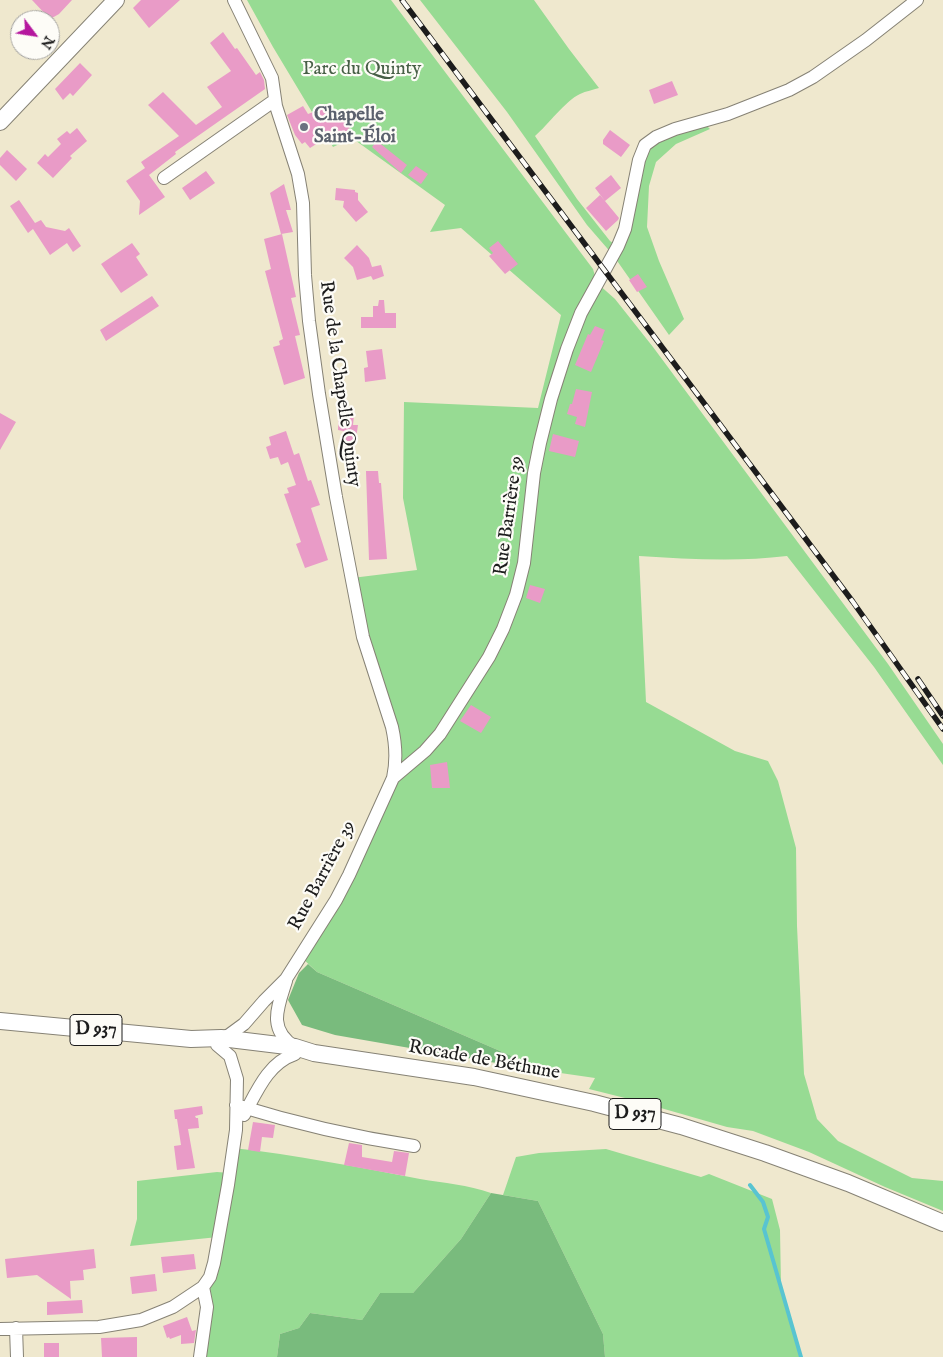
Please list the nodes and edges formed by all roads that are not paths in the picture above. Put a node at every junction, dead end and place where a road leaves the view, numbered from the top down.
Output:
1 (116, 0) edge
2 (234, 0) edge
3 (916, 0) edge
4 (275, 100) junction
5 (0, 122) edge
6 (164, 178) dead end
7 (393, 778) junction
8 (286, 979) junction
9 (0, 1021) edge
10 (219, 1041) junction
11 (295, 1050) junction
12 (242, 1107) junction
13 (414, 1146) dead end
14 (943, 1223) edge
15 (203, 1287) junction
16 (16, 1328) junction
17 (0, 1330) edge
18 (17, 1357) edge
19 (200, 1357) edge

1 - 5 main road
2 - 4 street, Rue de la Chapelle Quinty
3 - 7 street, Rue Barrière 39
4 - 6 street
4 - 7 street, Rue de la Chapelle Quinty
7 - 8 street, Rue Barrière 39
8 - 10 street, Rue Barrière 39
8 - 11 street, Rue Barrière 39
9 - 10 main road, Rocade de Béthune / D 937
10 - 11 main road, Rocade de Béthune / D 937
10 - 12 street
11 - 12 street
11 - 14 main road, Rocade de Béthune / D 937
12 - 13 street
12 - 15 street
15 - 16 street
15 - 19 street
16 - 17 street
16 - 18 street

